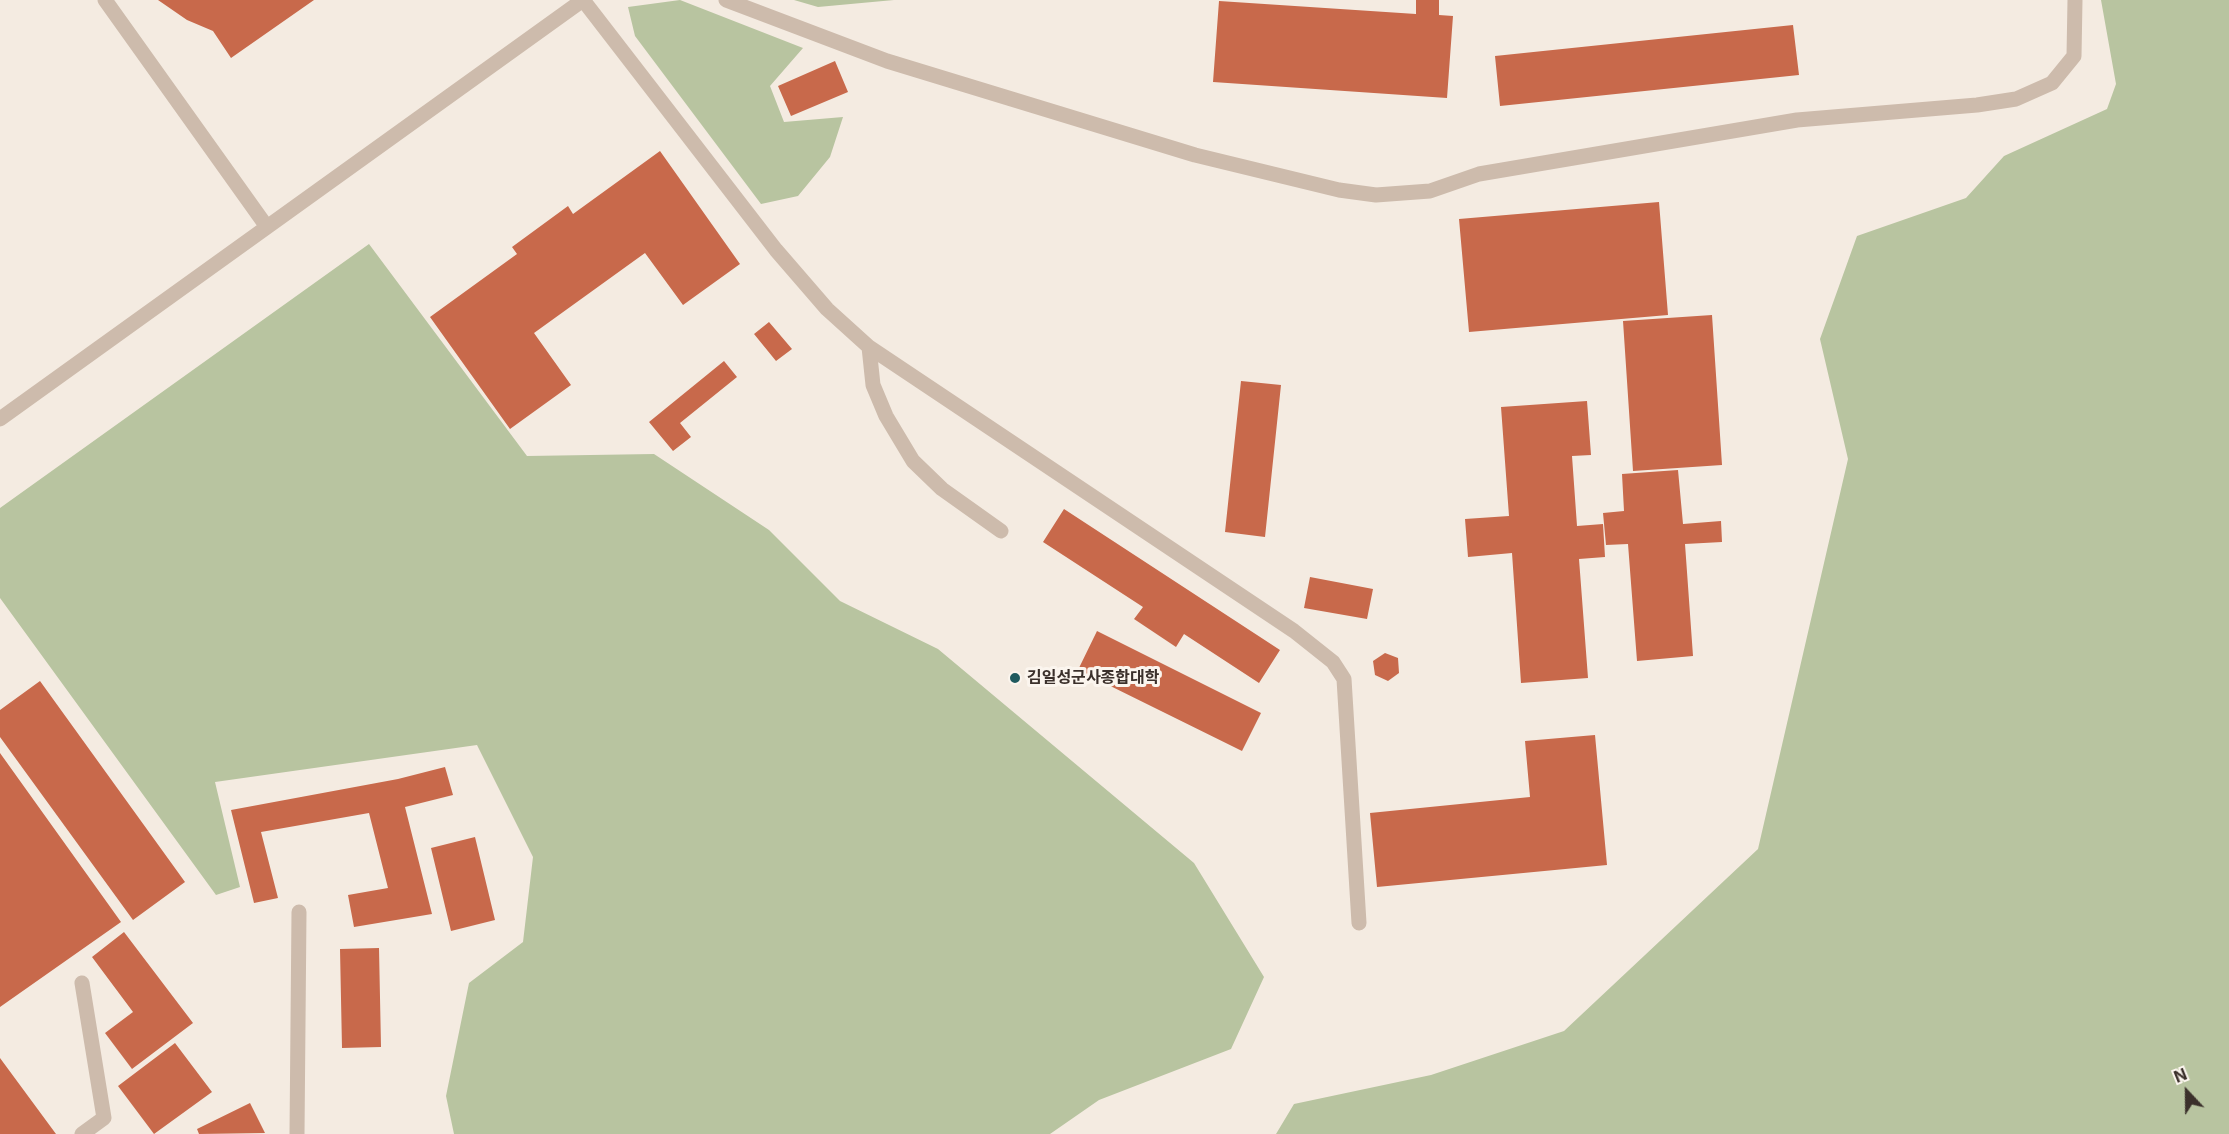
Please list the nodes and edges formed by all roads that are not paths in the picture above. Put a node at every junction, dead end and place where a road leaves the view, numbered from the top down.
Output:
1 (105, 0) edge
2 (583, 0) edge
3 (726, 0) edge
4 (2075, 0) edge
5 (267, 226) junction
6 (869, 347) junction
7 (0, 419) edge
8 (1001, 531) dead end
9 (299, 912) dead end
10 (1359, 924) dead end
11 (82, 983) dead end
12 (82, 1134) edge
13 (297, 1134) edge

1 - 5 lane
2 - 5 lane
2 - 6 lane
3 - 4 lane
5 - 7 lane
6 - 8 lane
6 - 10 lane
9 - 13 lane
11 - 12 lane

